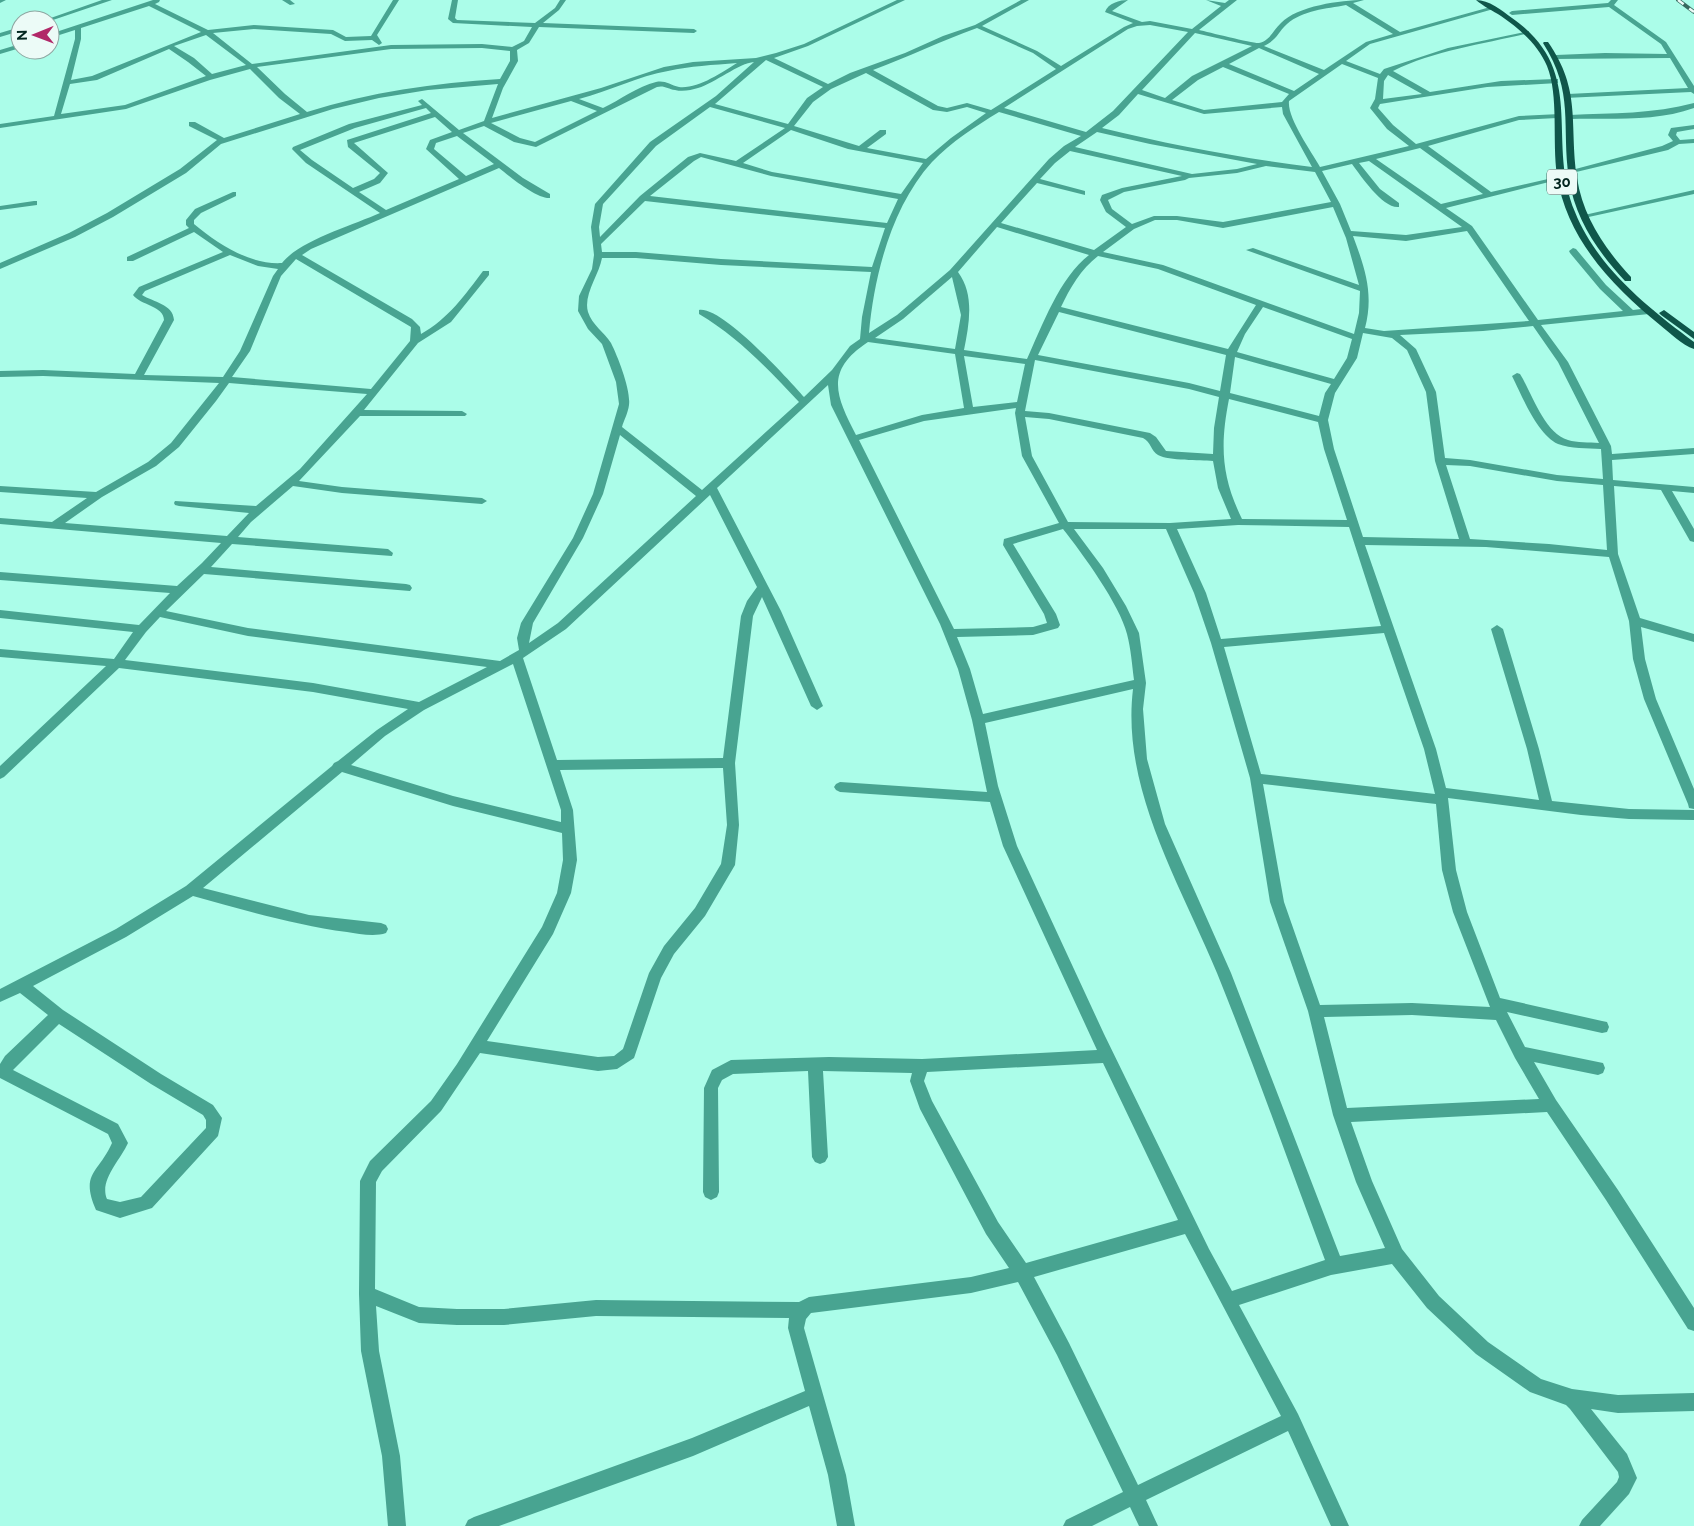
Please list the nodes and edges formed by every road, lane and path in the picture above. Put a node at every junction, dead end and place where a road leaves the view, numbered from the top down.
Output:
1 (109, 0) edge
2 (128, 0) edge
3 (160, 0) edge
4 (396, 0) edge
5 (455, 0) edge
6 (563, 0) edge
7 (902, 0) edge
8 (1026, 0) edge
9 (1125, 0) edge
10 (1209, 0) edge
11 (1234, 0) edge
12 (1361, 0) edge
13 (1479, 0) edge
14 (1348, 3) junction
15 (1613, 3) edge
16 (150, 4) junction
17 (1493, 4) edge
18 (1225, 5) junction
19 (1512, 13) junction
20 (118, 14) junction
21 (60, 16) edge
22 (1140, 23) junction
23 (537, 25) junction
24 (977, 26) junction
25 (78, 27) junction
26 (1194, 31) junction
27 (207, 32) junction
28 (694, 32) dead end
29 (1527, 32) junction
30 (60, 33) edge
31 (1400, 35) junction
32 (374, 38) junction
33 (169, 46) junction
34 (1259, 46) junction
35 (391, 47) junction
36 (513, 49) junction
37 (1673, 56) junction
38 (1556, 57) junction
39 (765, 58) junction
40 (746, 61) junction
41 (1342, 62) junction
42 (1222, 64) junction
43 (251, 66) junction
44 (1061, 69) junction
45 (867, 70) junction
46 (1324, 72) junction
47 (1384, 74) junction
48 (210, 77) junction
49 (1555, 80) junction
50 (67, 81) junction
51 (503, 81) junction
52 (828, 87) junction
53 (412, 90) junction
54 (1136, 91) junction
55 (1694, 91) edge
56 (1294, 93) junction
57 (1428, 94) junction
58 (1568, 96) junction
59 (571, 98) junction
60 (1167, 100) junction
61 (1378, 102) junction
62 (710, 104) junction
63 (1285, 104) junction
64 (1694, 105) edge
65 (426, 106) junction
66 (604, 111) junction
67 (995, 111) junction
68 (434, 114) junction
69 (306, 115) junction
70 (1557, 116) junction
71 (1570, 116) junction
72 (57, 118) junction
73 (485, 122) junction
74 (192, 124) dead end
75 (0, 126) edge
76 (791, 127) junction
77 (1694, 127) edge
78 (1095, 129) junction
79 (883, 132) dead end
80 (458, 133) junction
81 (1087, 135) junction
82 (223, 140) junction
83 (1694, 141) edge
84 (1678, 142) junction
85 (1419, 146) junction
86 (1067, 148) junction
87 (860, 149) junction
88 (1370, 158) junction
89 (928, 162) junction
90 (1354, 162) junction
91 (501, 164) junction
92 (737, 164) junction
93 (1269, 164) junction
94 (1317, 170) junction
95 (1572, 171) junction
96 (1192, 176) junction
97 (1562, 178) junction
98 (464, 179) junction
99 (1034, 180) junction
100 (354, 191) junction
101 (1694, 192) edge
102 (1082, 193) dead end
103 (234, 194) dead end
104 (1488, 194) junction
105 (547, 196) dead end
106 (903, 197) junction
107 (643, 198) junction
108 (34, 204) dead end
109 (1336, 204) junction
110 (1396, 205) dead end
111 (1440, 207) junction
112 (0, 208) edge
113 (385, 213) junction
114 (1584, 216) junction
115 (995, 224) junction
116 (891, 226) junction
117 (1131, 226) junction
118 (1469, 228) junction
119 (194, 229) junction
120 (1348, 233) junction
121 (598, 242) junction
122 (1250, 250) dead end
123 (1573, 251) dead end
124 (230, 252) junction
125 (1096, 253) junction
126 (295, 255) junction
127 (598, 255) junction
128 (130, 259) dead end
129 (0, 266) edge
130 (284, 266) junction
131 (876, 270) junction
132 (952, 272) junction
133 (486, 273) dead end
134 (1365, 290) junction
135 (1261, 304) junction
136 (1055, 308) junction
137 (1649, 311) junction
138 (702, 312) dead end
139 (1632, 313) junction
140 (1537, 323) junction
141 (1387, 333) junction
142 (1359, 334) junction
143 (1694, 336) edge
144 (864, 339) junction
145 (415, 341) junction
146 (1694, 346) edge
147 (959, 352) junction
148 (1231, 353) junction
149 (1031, 359) junction
150 (835, 372) junction
151 (0, 374) edge
152 (1517, 376) dead end
153 (138, 377) junction
154 (226, 381) junction
155 (1336, 383) junction
156 (373, 392) junction
157 (1224, 394) junction
158 (804, 402) junction
159 (969, 409) junction
160 (1020, 409) junction
161 (356, 413) junction
162 (462, 414) dead end
163 (1323, 420) junction
164 (618, 428) junction
165 (853, 438) junction
166 (1606, 446) junction
167 (1694, 450) edge
168 (1217, 458) junction
169 (1608, 458) junction
170 (1440, 461) junction
171 (291, 482) junction
172 (1607, 482) junction
173 (0, 489) edge
174 (1665, 489) junction
175 (1694, 490) edge
176 (707, 492) junction
177 (98, 495) junction
178 (482, 500) dead end
179 (179, 503) dead end
180 (258, 510) junction
181 (0, 521) edge
182 (1238, 522) junction
183 (1353, 524) junction
184 (1065, 525) junction
185 (53, 526) junction
186 (1170, 526) junction
187 (1694, 538) edge
188 (230, 540) junction
189 (1359, 541) junction
190 (1466, 542) junction
191 (388, 553) dead end
192 (1613, 554) junction
193 (201, 570) junction
194 (0, 576) edge
195 (406, 588) dead end
196 (763, 588) junction
197 (179, 590) junction
198 (157, 613) junction
199 (0, 614) edge
200 (1635, 621) junction
201 (142, 629) junction
202 (1389, 629) junction
203 (1497, 629) dead end
204 (949, 633) junction
205 (1694, 638) edge
206 (1217, 643) junction
207 (0, 653) edge
208 (521, 655) junction
209 (116, 664) junction
210 (502, 665) junction
211 (1140, 683) junction
212 (818, 706) dead end
213 (420, 707) junction
214 (978, 720) junction
215 (729, 763) junction
216 (553, 764) junction
217 (338, 766) junction
218 (0, 774) edge
219 (1256, 778) junction
220 (840, 787) dead end
221 (1441, 796) junction
222 (995, 797) junction
223 (1546, 804) junction
224 (1694, 804) edge
225 (1694, 815) edge
226 (568, 829) junction
227 (191, 890) junction
228 (381, 929) dead end
229 (21, 985) junction
230 (0, 996) edge
231 (1498, 1009) junction
232 (1316, 1010) junction
233 (58, 1015) junction
234 (1602, 1027) dead end
235 (477, 1046) junction
236 (1520, 1053) junction
237 (1107, 1056) junction
238 (815, 1064) junction
239 (922, 1066) junction
240 (1598, 1068) dead end
241 (1551, 1105) junction
242 (1341, 1115) junction
243 (820, 1157) dead end
244 (711, 1192) dead end
245 (1189, 1225) junction
246 (1396, 1255) junction
247 (1336, 1264) junction
248 (1022, 1272) junction
249 (366, 1294) junction
250 (1228, 1301) junction
251 (800, 1310) junction
252 (1694, 1323) edge
253 (815, 1395) junction
254 (1572, 1398) junction
255 (1694, 1402) edge
256 (1292, 1420) junction
257 (1134, 1496) junction
258 (397, 1526) edge
259 (474, 1526) edge
260 (846, 1526) edge
261 (1072, 1526) edge
262 (1149, 1526) edge
263 (1340, 1526) edge
264 (1588, 1526) edge

1 - 21 street
2 - 20 street
3 - 16 street
4 - 32 street
5 - 23 street
6 - 23 street
7 - 39 street
8 - 24 street
9 - 22 street
10 - 18 street
11 - 18 street
12 - 14 street
13 - 17 main road, 30
14 - 31 street
14 - 34 street
15 - 19 street
15 - 37 street
16 - 20 street
16 - 27 street
17 - 19 main road, 30
17 - 29 main road, 30
17 - 31 street
18 - 26 street
19 - 38 main road, 30
20 - 25 street
22 - 26 street
22 - 44 street
23 - 28 street
23 - 36 street
24 - 44 street
24 - 45 street
25 - 30 street
25 - 50 street
26 - 34 street
26 - 54 street
27 - 32 street
27 - 33 street
27 - 43 street
29 - 47 street
29 - 49 main road, 30
31 - 41 street
32 - 35 street
33 - 48 street
33 - 50 street
34 - 42 street
34 - 46 street
35 - 36 street
35 - 43 street
36 - 51 street
37 - 38 street
37 - 55 street
38 - 58 main road, 30
39 - 40 street
39 - 52 street
39 - 62 street
40 - 59 street
40 - 66 street
41 - 46 street
41 - 47 street
42 - 56 street
42 - 60 street
43 - 48 street
43 - 69 street
44 - 67 street
45 - 52 street
45 - 67 street
46 - 56 street
47 - 57 street
47 - 61 street
48 - 72 street
49 - 57 street
49 - 70 main road, 30
50 - 72 street
51 - 53 street
51 - 73 street
52 - 76 street
53 - 65 street
53 - 69 street
54 - 60 street
54 - 78 street
55 - 58 street
56 - 63 street
57 - 61 street
58 - 71 main road, 30
59 - 66 street
59 - 73 street
60 - 63 street
61 - 85 street
62 - 76 street
62 - 121 street
63 - 94 street
64 - 71 street
65 - 68 street
65 - 100 street
66 - 73 street
67 - 81 street
67 - 89 street
68 - 80 street
68 - 100 street
69 - 82 street
70 - 85 street
70 - 97 main road, 30
71 - 95 main road, 30
72 - 75 street
73 - 80 street
74 - 82 street
76 - 87 street
76 - 92 street
77 - 84 street
78 - 81 street
78 - 93 street
79 - 87 street
80 - 91 street
80 - 98 street
81 - 86 street
82 - 129 street
83 - 84 street
84 - 95 street
85 - 88 street
85 - 104 street
86 - 96 street
86 - 99 street
87 - 89 street
88 - 90 street
88 - 111 street
89 - 106 street
90 - 94 street
90 - 110 street
91 - 98 street
91 - 105 street
92 - 106 street
92 - 107 street
93 - 94 street
93 - 96 street
94 - 109 street
95 - 114 main road, 30
96 - 117 street
97 - 104 street
97 - 137 main road, 30
98 - 113 street
99 - 102 street
99 - 115 street
100 - 113 street
101 - 114 street
103 - 119 street
104 - 111 street
106 - 116 street
107 - 116 street
107 - 121 street
108 - 112 street
109 - 117 street
109 - 120 street
111 - 118 street
113 - 126 street
114 - 143 main road, 30
115 - 125 street
115 - 132 street
116 - 131 street
117 - 125 street
118 - 120 street
118 - 140 street
119 - 124 street
119 - 128 street
120 - 134 street
121 - 127 street
122 - 134 street
123 - 139 street
124 - 130 street
124 - 153 street
125 - 135 street
125 - 136 street
126 - 130 street
126 - 145 street
127 - 131 street
127 - 164 street
130 - 154 street
131 - 144 street
132 - 144 street
132 - 147 street
133 - 145 street
134 - 142 street
135 - 142 street
135 - 148 street
136 - 148 street
136 - 149 street
137 - 139 street
137 - 146 main road, 30
138 - 158 street
139 - 140 street
140 - 141 street
140 - 166 street
141 - 142 street
141 - 170 street
142 - 155 street
144 - 147 street
144 - 150 street
145 - 156 street
147 - 149 street
147 - 159 street
148 - 155 street
148 - 157 street
149 - 157 street
149 - 160 street
150 - 158 street
150 - 165 street
151 - 153 street
152 - 166 street
153 - 154 street
154 - 156 street
154 - 177 street
155 - 163 street
156 - 161 street
157 - 163 street
157 - 168 street
158 - 176 street
159 - 160 street
159 - 165 street
160 - 168 street
160 - 184 street
161 - 162 street
161 - 171 street
163 - 183 street
164 - 176 street
164 - 208 street
165 - 204 street
166 - 169 street
167 - 169 street
168 - 182 street
169 - 172 street
170 - 172 street
170 - 190 street
171 - 178 street
171 - 180 street
172 - 174 street
172 - 192 street
173 - 177 street
174 - 175 street
174 - 187 street
176 - 196 street
176 - 208 street
177 - 185 street
179 - 180 street
180 - 188 street
181 - 185 street
182 - 183 street
182 - 186 street
183 - 189 street
184 - 186 street
184 - 204 street
184 - 211 street
185 - 188 street
186 - 206 street
188 - 191 street
188 - 193 street
189 - 190 street
189 - 202 street
190 - 192 street
192 - 200 street
193 - 195 street
193 - 197 street
194 - 197 street
196 - 212 street
196 - 215 street
197 - 198 street
198 - 201 street
198 - 210 street
199 - 201 street
200 - 205 street
200 - 224 street
201 - 209 street
202 - 206 street
202 - 221 street
203 - 223 street
204 - 214 street
206 - 219 street
207 - 209 street
208 - 210 street
208 - 216 street
209 - 213 street
209 - 218 street
210 - 213 street
211 - 214 street
211 - 247 street
213 - 217 street
214 - 222 street
215 - 216 street
215 - 235 street
216 - 226 street
217 - 226 street
217 - 227 street
219 - 221 street
219 - 232 street
220 - 222 street
221 - 223 street
221 - 231 street
222 - 237 street
223 - 225 street
226 - 235 street
227 - 228 street
227 - 229 street
229 - 230 street
229 - 233 street
231 - 232 street
231 - 234 street
231 - 236 street
232 - 242 street
233 - 233 street
235 - 249 street
236 - 240 street
236 - 241 street
237 - 239 street
237 - 245 street
238 - 239 street
238 - 243 street
238 - 244 street
239 - 248 street
241 - 242 street
241 - 252 street
242 - 246 street
245 - 248 street
245 - 250 street
246 - 247 street
246 - 254 street
247 - 250 street
248 - 251 street
248 - 257 street
249 - 251 street
249 - 258 street
250 - 256 street
251 - 253 street
253 - 259 street
253 - 260 street
254 - 255 street
254 - 264 street
256 - 257 street
256 - 263 street
257 - 261 street
257 - 262 street

